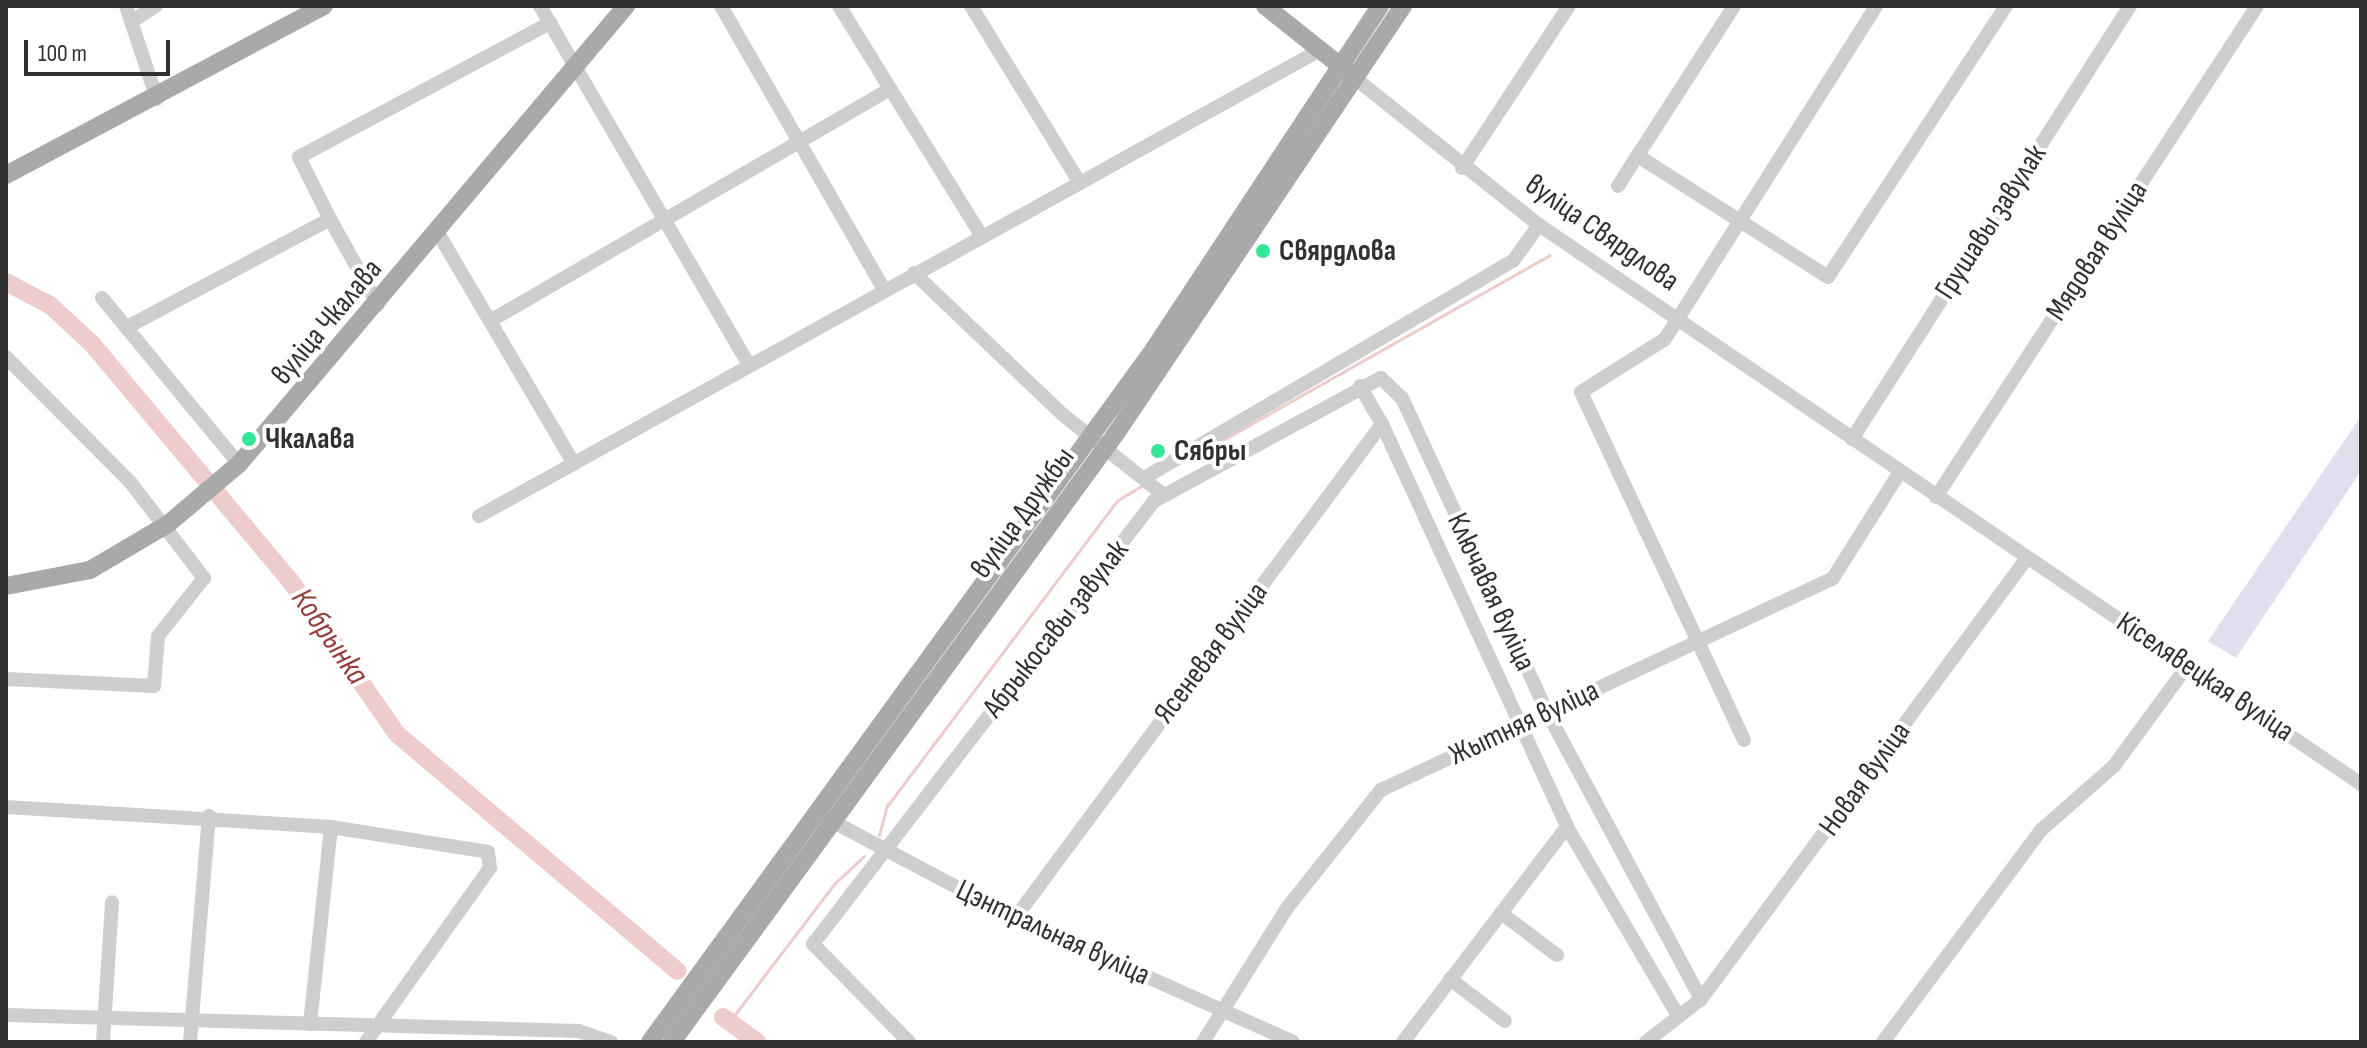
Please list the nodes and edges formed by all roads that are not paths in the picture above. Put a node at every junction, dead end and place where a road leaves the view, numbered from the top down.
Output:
1 (126, 6) edge
2 (156, 6) edge
3 (324, 6) edge
4 (540, 6) edge
5 (626, 6) edge
6 (721, 6) edge
7 (839, 6) edge
8 (971, 6) edge
9 (1265, 6) edge
10 (1383, 6) edge
11 (1403, 6) edge
12 (1569, 6) edge
13 (1734, 6) edge
14 (1876, 6) edge
15 (2006, 6) edge
16 (2130, 6) edge
17 (2256, 6) edge
18 (131, 22) junction
19 (550, 23) junction
20 (1320, 50) junction
21 (574, 62) junction
22 (1340, 66) junction
23 (1356, 79) junction
24 (890, 89) junction
25 (157, 99) junction
26 (799, 143) junction
27 (1638, 156) junction
28 (1297, 165) junction
29 (1462, 168) junction
30 (6, 175) edge
31 (1080, 183) junction
32 (1618, 186) dead end
33 (664, 217) junction
34 (330, 219) junction
35 (1739, 221) junction
36 (1539, 225) junction
37 (438, 233) junction
38 (981, 235) junction
39 (914, 273) junction
40 (884, 290) junction
41 (102, 298) dead end
42 (378, 305) junction
43 (1677, 318) junction
44 (490, 321) junction
45 (129, 326) junction
46 (6, 357) edge
47 (748, 364) junction
48 (1360, 386) junction
49 (1382, 424) junction
50 (1852, 439) junction
51 (1098, 442) junction
52 (239, 464) junction
53 (574, 464) junction
54 (1900, 472) junction
55 (1144, 478) junction
56 (1164, 495) junction
57 (1936, 497) junction
58 (479, 516) dead end
59 (168, 524) junction
60 (2027, 558) junction
61 (6, 586) edge
62 (1696, 642) junction
63 (2188, 665) junction
64 (6, 679) edge
65 (1547, 712) junction
66 (1517, 726) junction
67 (1744, 740) dead end
68 (2361, 784) edge
69 (6, 807) edge
70 (209, 816) junction
71 (826, 818) junction
72 (331, 827) junction
73 (1567, 827) junction
74 (884, 853) junction
75 (112, 902) dead end
76 (1501, 913) junction
77 (1015, 918) junction
78 (1557, 955) dead end
79 (1450, 979) junction
80 (694, 983) junction
81 (1701, 999) junction
82 (1219, 1007) junction
83 (1677, 1014) junction
84 (6, 1015) edge
85 (105, 1017) junction
86 (192, 1021) junction
87 (1505, 1021) dead end
88 (310, 1024) junction
89 (378, 1026) junction
90 (522, 1036) edge
91 (103, 1042) edge
92 (190, 1042) edge
93 (366, 1042) edge
94 (611, 1042) edge
95 (650, 1042) edge
96 (658, 1042) edge
97 (672, 1042) edge
98 (909, 1042) edge
99 (1203, 1042) edge
100 (1293, 1042) edge
101 (1403, 1042) edge
102 (1646, 1042) edge
103 (1883, 1042) edge

1 - 18 street
2 - 18 street
3 - 25 main road
4 - 19 street
5 - 21 main road, вуліца Чкалава
6 - 26 street
7 - 24 street
8 - 31 street
9 - 20 main road, вуліца Свярдлова
10 - 22 main road, вуліца Дружбы
10 - 23 main road
11 - 23 main road, вуліца Дружбы
12 - 29 street
13 - 27 street
14 - 35 street
15 - 35 street
16 - 50 street, Грушавы завулак
17 - 57 street, Мядовая вуліца
18 - 25 street
19 - 21 street
19 - 34 street
20 - 22 main road, вуліца Свярдлова
20 - 31 street
21 - 33 street
21 - 37 main road, вуліца Чкалава
22 - 23 main road, вуліца Свярдлова
22 - 28 main road
22 - 51 main road, вуліца Дружбы
23 - 28 main road, вуліца Дружбы
23 - 29 street, вуліца Свярдлова
24 - 26 street
24 - 38 street
25 - 30 main road
26 - 33 street
26 - 40 street
27 - 32 street
27 - 35 street
28 - 51 main road, вуліца Дружбы
29 - 36 street, вуліца Свярдлова
31 - 38 street
33 - 44 street
33 - 47 street
34 - 42 street
34 - 45 street
35 - 43 street
36 - 43 street, вуліца Свярдлова
36 - 55 street
37 - 42 main road, вуліца Чкалава
37 - 44 street
38 - 39 street
39 - 40 street
39 - 51 street
40 - 47 street
41 - 45 street
42 - 52 main road, вуліца Чкалава
43 - 50 street, вуліца Свярдлова
43 - 62 street
44 - 53 street
45 - 52 street
46 - 59 street
47 - 53 street
48 - 49 street
48 - 56 street, Абрыкосавы завулак
48 - 65 street, Ключавая вуліца
49 - 66 street, Ключавая вуліца
49 - 77 street, Ясеневая вуліца
50 - 54 street, вуліца Свярдлова
51 - 55 street
51 - 71 main road, вуліца Дружбы
51 - 71 main road, вуліца Дружбы
52 - 59 main road, вуліца Чкалава
53 - 58 street
54 - 57 street, вуліца Свярдлова
54 - 62 street, Жытняя вуліца
55 - 56 street
56 - 74 street, Абрыкосавы завулак
57 - 60 street, вуліца Свярдлова
59 - 61 main road, вуліца Чкалава
59 - 64 street
60 - 63 street, Кіселявецкая вуліца
60 - 81 street, Новая вуліца
62 - 65 street, Жытняя вуліца
62 - 67 street
63 - 68 street, Кіселявецкая вуліца
63 - 103 street
65 - 66 street, Жытняя вуліца
65 - 81 street, Ключавая вуліца
66 - 73 street, Ключавая вуліца
66 - 82 street, Жытняя вуліца
69 - 70 street
70 - 72 street
70 - 86 street
71 - 74 street, Цэнтральная вуліца
71 - 80 main road, вуліца Дружбы
71 - 97 main road, вуліца Дружбы
72 - 88 street
72 - 89 street
73 - 76 street
73 - 83 street, Ключавая вуліца
74 - 77 street, Цэнтральная вуліца
74 - 98 street, Абрыкосавы завулак
75 - 85 street
76 - 78 street
76 - 79 street
77 - 82 street, Цэнтральная вуліца
79 - 87 street
79 - 101 street
80 - 95 main road, вуліца Дружбы
80 - 96 main road
81 - 83 street
82 - 99 street, Жытняя вуліца
82 - 100 street, Цэнтральная вуліца
83 - 102 street
84 - 85 street
85 - 86 street
85 - 91 street
86 - 88 street
86 - 92 street
88 - 89 street
89 - 90 street
89 - 93 street
90 - 94 street

